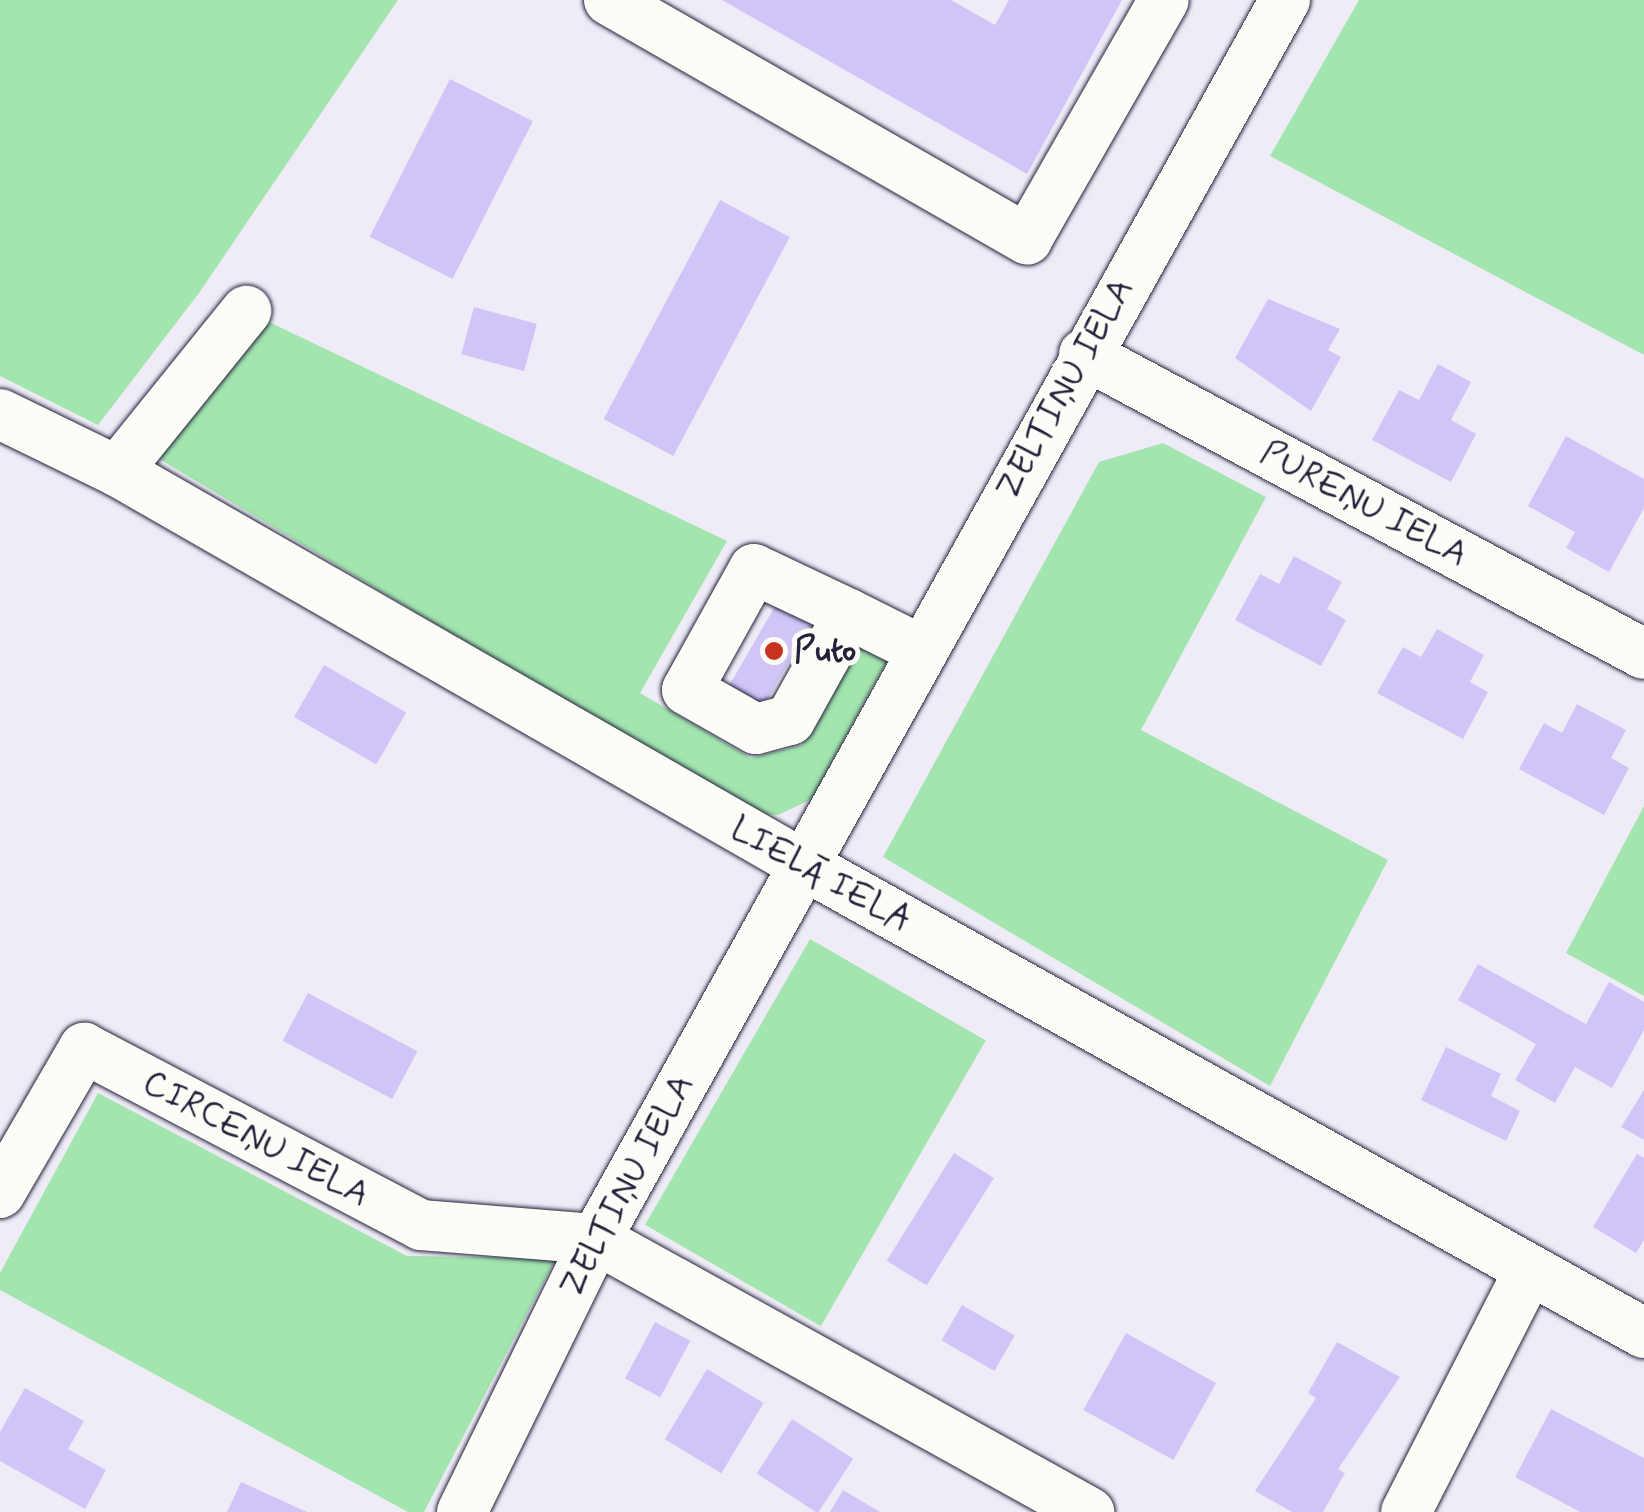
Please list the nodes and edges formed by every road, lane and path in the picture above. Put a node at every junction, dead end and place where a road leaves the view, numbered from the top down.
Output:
1 (608, 0) edge
2 (1164, 0) edge
3 (1285, 0) edge
4 (246, 311) dead end
5 (1084, 354) junction
6 (0, 414) edge
7 (117, 471) junction
8 (849, 614) dead end
9 (921, 650) junction
10 (1644, 654) edge
11 (802, 864) junction
12 (0, 1193) edge
13 (596, 1239) junction
14 (1529, 1271) junction
15 (1644, 1333) edge
16 (462, 1512) edge
17 (1089, 1512) edge
18 (1406, 1512) edge

1 - 2 street
3 - 5 street, ZELTIŅU IELA
4 - 7 street
5 - 9 street, ZELTIŅU IELA
5 - 10 street, PUREŅU IELA
6 - 7 street, LIELĀ IELA
7 - 11 street, LIELĀ IELA
8 - 9 street
9 - 11 street, ZELTIŅU IELA
11 - 13 street, ZELTIŅU IELA
11 - 14 street, LIELĀ IELA
12 - 13 street, CIRCEŅU IELA
13 - 16 street, ZELTIŅU IELA
13 - 17 street
14 - 15 street, LIELĀ IELA
14 - 18 street

